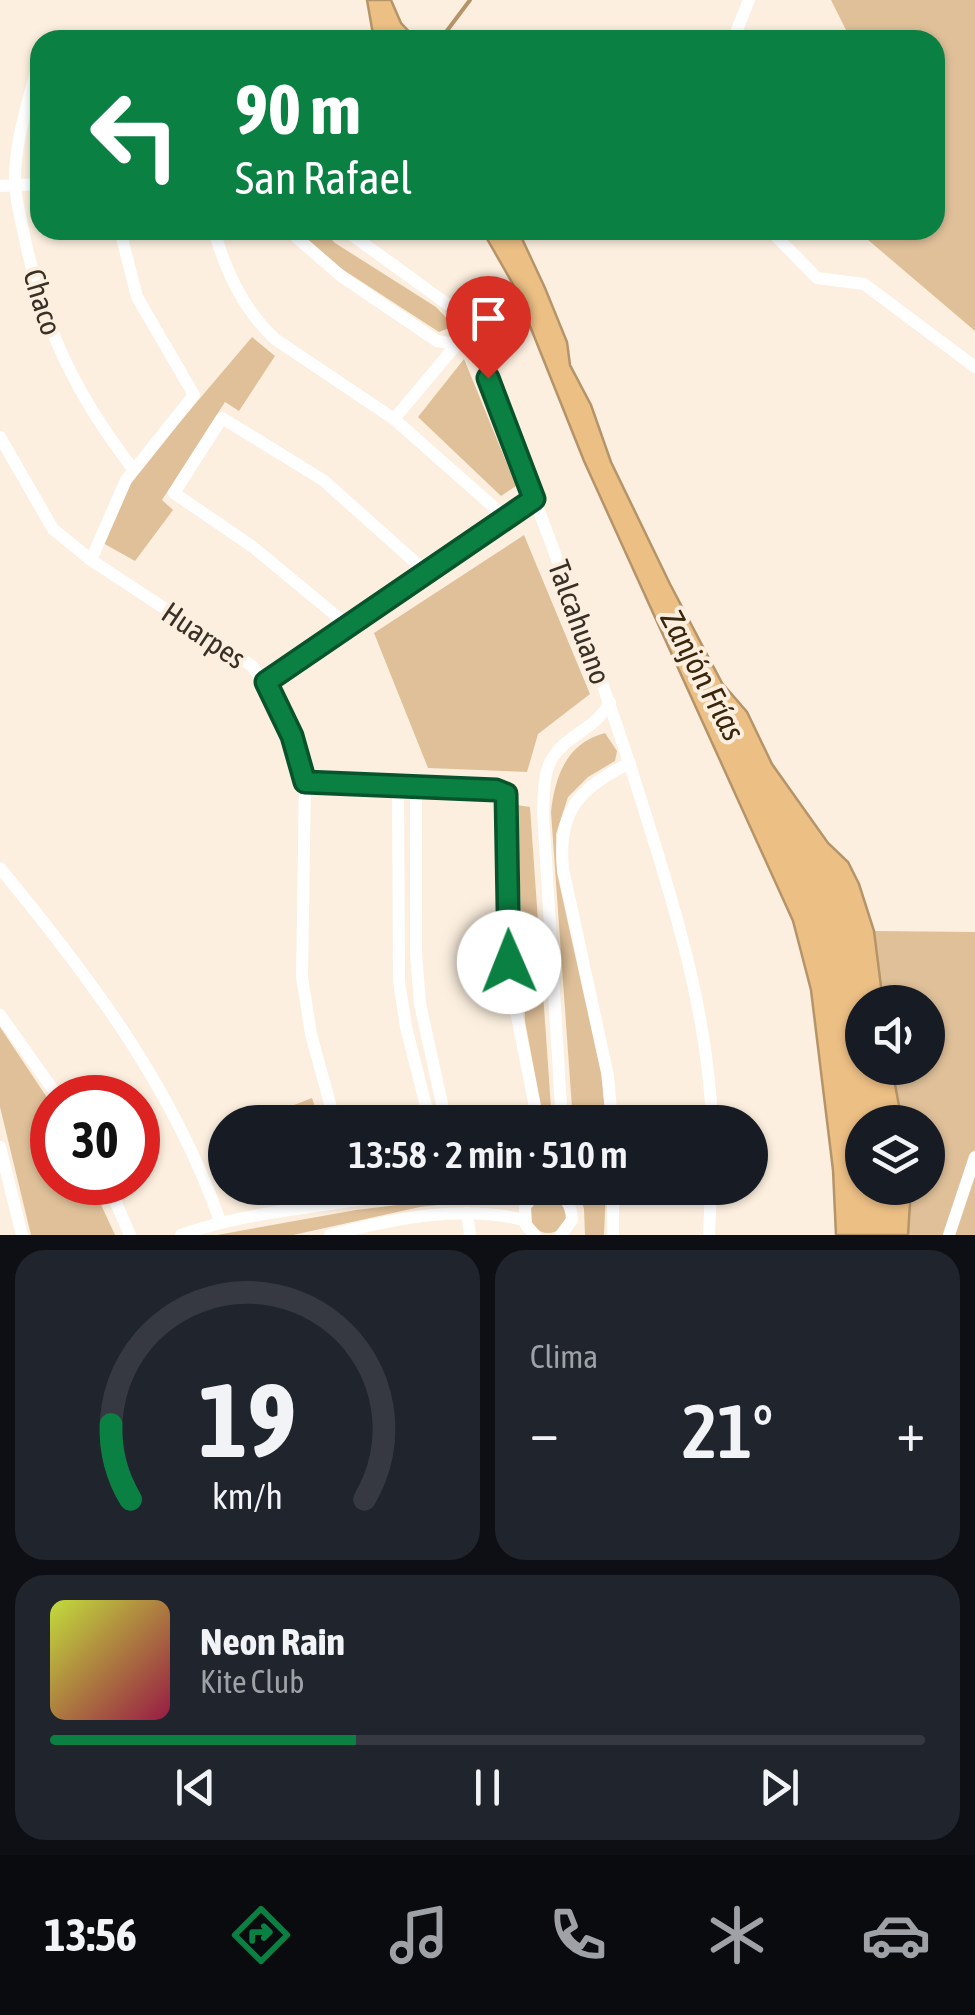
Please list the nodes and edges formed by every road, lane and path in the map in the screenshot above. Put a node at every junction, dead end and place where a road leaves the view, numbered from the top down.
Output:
1 (749, 0) edge
2 (736, 30) edge
3 (30, 98) edge
4 (30, 126) edge
5 (23, 127) junction
6 (30, 185) edge
7 (0, 186) edge
8 (15, 186) junction
9 (123, 240) edge
10 (218, 240) edge
11 (300, 240) edge
12 (359, 240) edge
13 (780, 240) edge
14 (456, 344) junction
15 (477, 348) junction
16 (975, 368) edge
17 (394, 419) junction
18 (0, 437) edge
19 (133, 469) junction
20 (534, 499) junction
21 (505, 517) junction
22 (91, 560) junction
23 (424, 571) junction
24 (346, 624) junction
25 (266, 682) junction
26 (610, 702) junction
27 (630, 763) junction
28 (305, 782) junction
29 (398, 785) junction
30 (416, 786) junction
31 (0, 868) edge
32 (0, 1016) edge
33 (43, 1075) edge
34 (330, 1105) edge
35 (426, 1105) edge
36 (442, 1105) edge
37 (535, 1105) edge
38 (561, 1105) edge
39 (610, 1105) edge
40 (711, 1105) edge
41 (0, 1147) edge
42 (975, 1157) edge
43 (118, 1205) edge
44 (301, 1205) edge
45 (528, 1205) edge
46 (570, 1205) edge
47 (613, 1205) edge
48 (710, 1205) edge
49 (467, 1213) junction
50 (220, 1221) junction
51 (369, 1230) edge
52 (529, 1230) edge
53 (564, 1234) edge
54 (22, 1235) edge
55 (130, 1235) edge
56 (181, 1235) edge
57 (330, 1235) edge
58 (470, 1235) edge
59 (613, 1235) edge
60 (709, 1235) edge
61 (950, 1235) edge

1 - 2 street
3 - 5 street, Chaco
4 - 5 street
5 - 8 street, Chaco
6 - 8 street
7 - 8 street
8 - 19 street, Chaco
9 - 19 street
10 - 17 street
11 - 14 street
12 - 15 street, Talcahuano
13 - 16 street
14 - 15 street
14 - 17 street
15 - 20 street, Talcahuano
17 - 21 street
18 - 22 street, Huarpes
19 - 22 street
20 - 21 street
20 - 26 street, Talcahuano
21 - 23 street
22 - 25 street, Huarpes
23 - 24 street
23 - 24 street
24 - 25 street
25 - 28 street, Huarpes
26 - 27 street
26 - 38 street, Talcahuano
27 - 39 street
27 - 40 street
28 - 29 street
28 - 34 street, Huarpes
29 - 30 street
29 - 35 street
30 - 36 street
30 - 37 street
31 - 50 street
32 - 33 street
41 - 54 street
42 - 61 street
43 - 55 street
44 - 50 street
45 - 52 street
46 - 53 street
47 - 59 street
48 - 60 street
49 - 51 street
49 - 52 street
49 - 58 street
50 - 56 street
51 - 57 street

